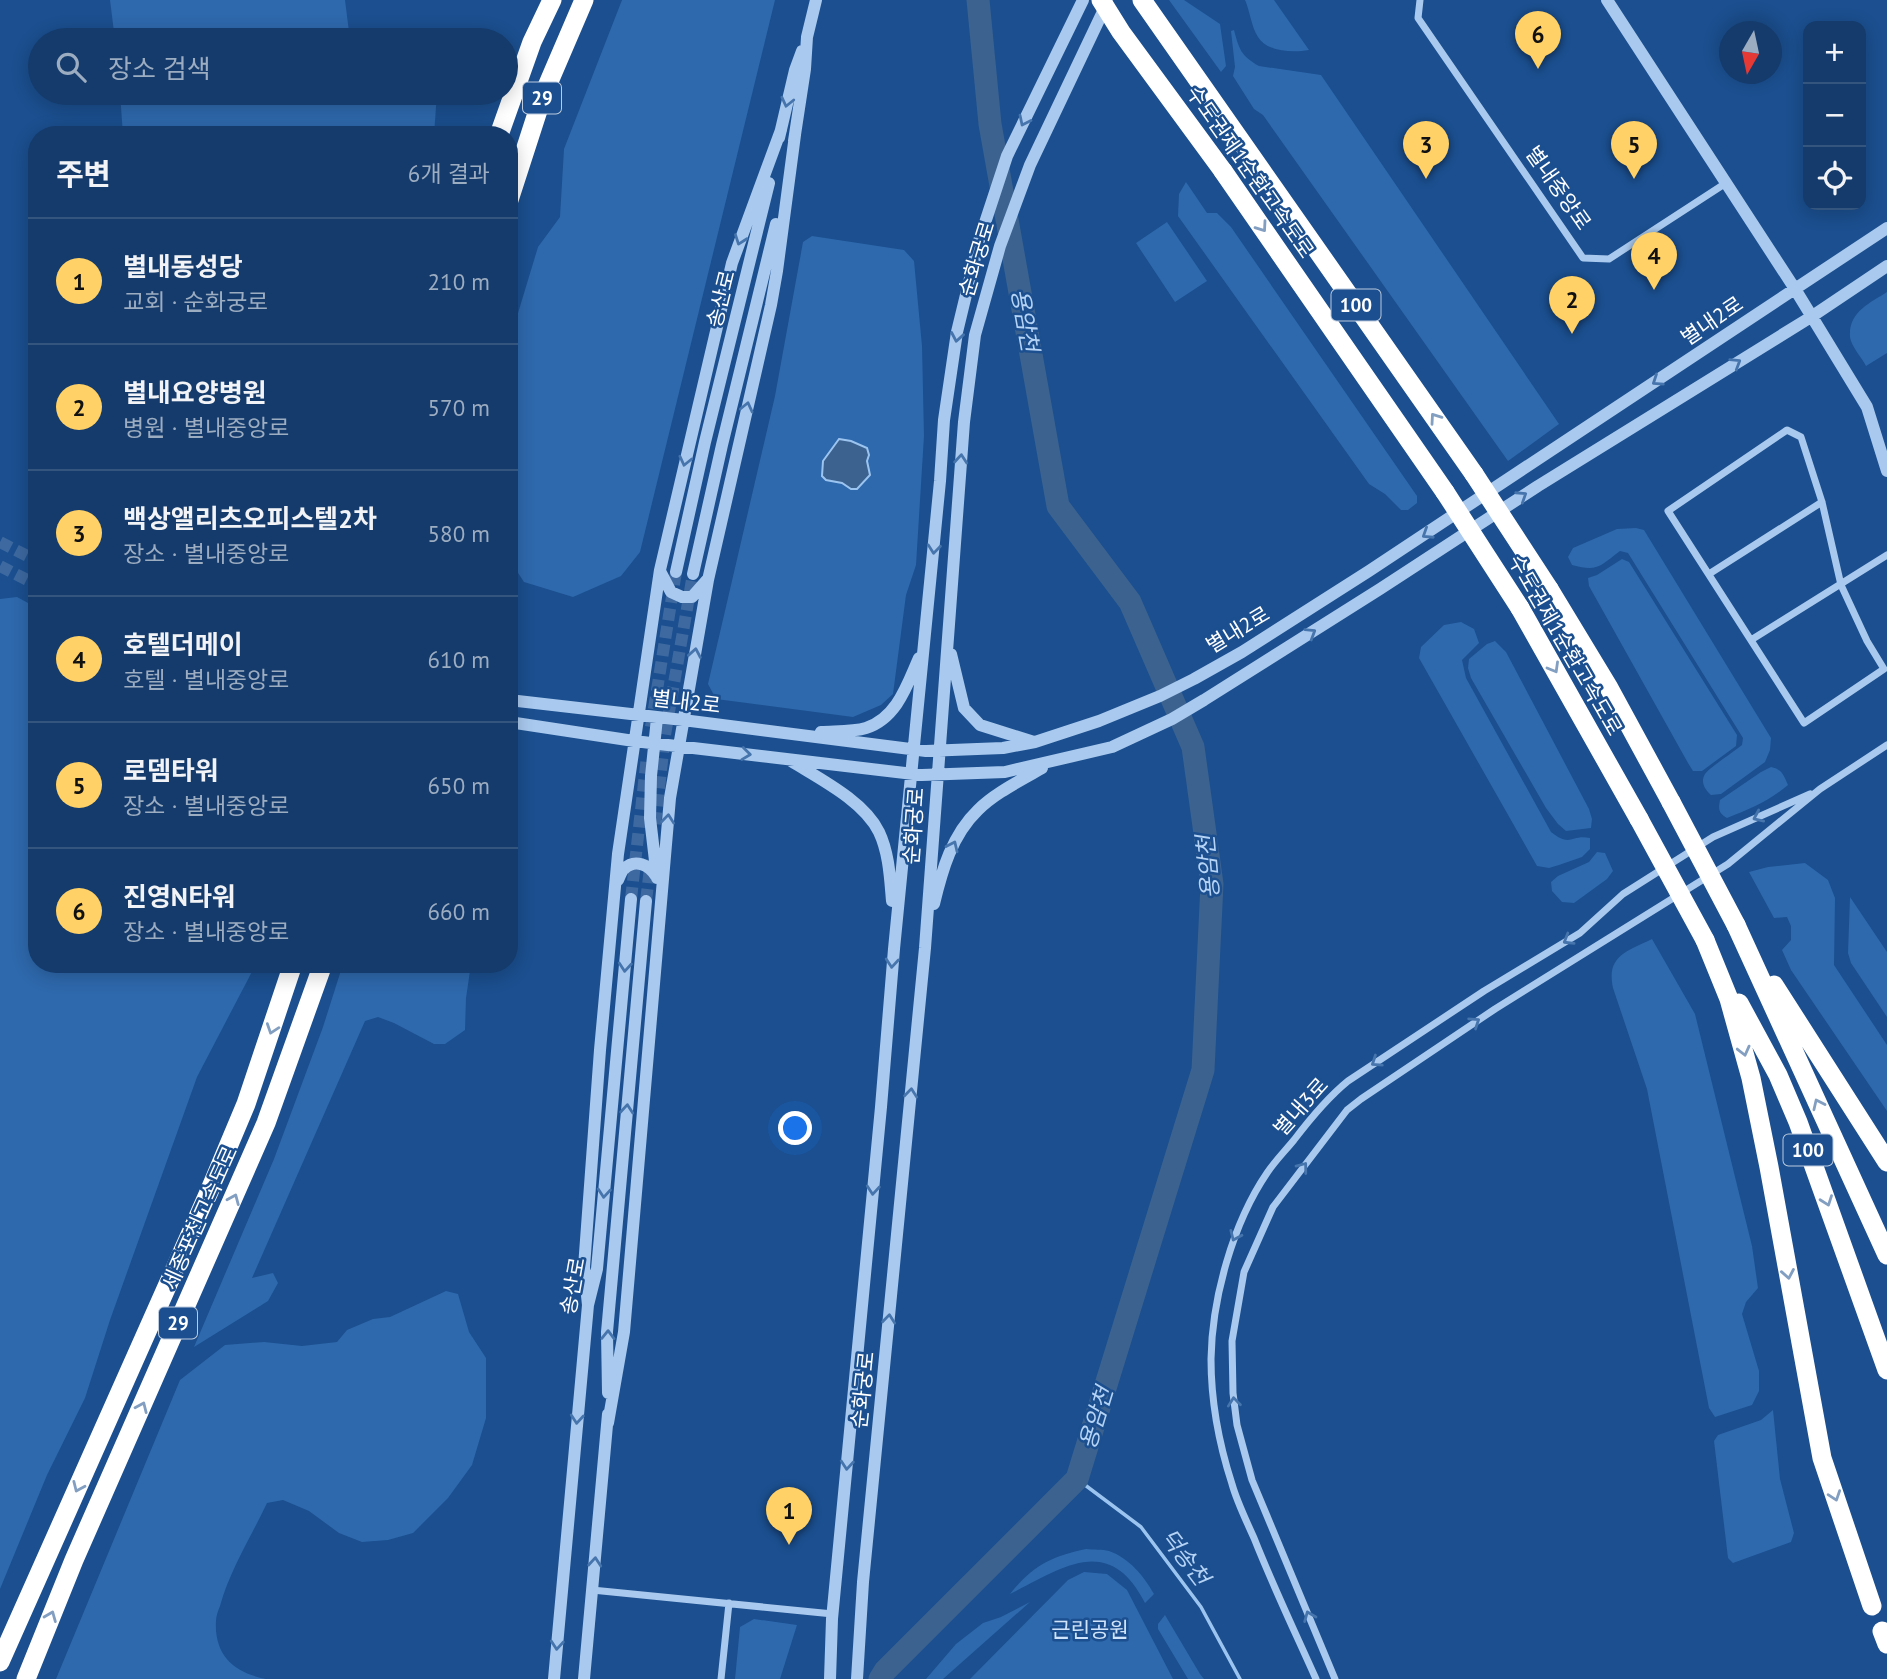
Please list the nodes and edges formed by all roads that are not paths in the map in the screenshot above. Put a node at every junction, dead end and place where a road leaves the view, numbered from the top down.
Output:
1 (552, 0) edge
2 (584, 0) edge
3 (816, 0) edge
4 (1083, 0) edge
5 (1101, 0) edge
6 (1108, 0) edge
7 (1142, 0) edge
8 (1420, 0) edge
9 (1607, 0) edge
10 (807, 37) junction
11 (518, 81) edge
12 (510, 105) edge
13 (502, 126) edge
14 (781, 130) junction
15 (795, 135) junction
16 (518, 172) edge
17 (1726, 183) junction
18 (1887, 228) edge
19 (1887, 267) edge
20 (1796, 289) junction
21 (1811, 317) junction
22 (1887, 471) edge
23 (1822, 502) junction
24 (1887, 555) edge
25 (660, 570) junction
26 (676, 572) tunnel mouth
27 (693, 574) tunnel mouth
28 (1709, 574) junction
29 (708, 580) junction
30 (1841, 585) junction
31 (1751, 640) junction
32 (948, 643) junction
33 (925, 645) junction
34 (518, 701) edge
35 (637, 716) junction
36 (657, 718) junction
37 (683, 720) junction
38 (518, 724) edge
39 (797, 735) junction
40 (634, 741) junction
41 (1035, 742) junction
42 (654, 743) junction
43 (1887, 745) edge
44 (678, 746) junction
45 (914, 750) junction
46 (940, 751) junction
47 (788, 759) junction
48 (1052, 762) junction
49 (911, 774) junction
50 (937, 774) junction
51 (1820, 789) junction
52 (657, 878) junction
53 (615, 887) junction
54 (661, 893) junction
55 (631, 899) tunnel mouth
56 (646, 901) tunnel mouth
57 (1736, 925) junction
58 (895, 934) junction
59 (926, 934) junction
60 (1705, 940) junction
61 (290, 973) edge
62 (320, 973) edge
63 (1887, 1161) edge
64 (1887, 1255) edge
65 (588, 1305) junction
66 (1887, 1370) edge
67 (608, 1423) junction
68 (592, 1590) junction
69 (729, 1603) junction
70 (1872, 1606) dead end
71 (833, 1617) junction
72 (0, 1662) edge
73 (26, 1679) edge
74 (554, 1679) edge
75 (584, 1679) edge
76 (721, 1679) edge
77 (830, 1679) edge
78 (857, 1679) edge
79 (1316, 1679) edge
80 (1335, 1679) edge

1 - 11 highway, 29
2 - 16 highway, 29
3 - 10 street, 송산로
4 -> 33 street, 순화궁로
5 -> 60 highway, 수도권제1순환고속도로 / 100, bridge
32 -> 6 street, 순화궁로
57 -> 7 highway, 수도권제1순환고속도로 / 100, bridge
8 - 17 street, 별내중앙로
9 - 17 street
10 -> 14 street, 송산로
10 - 15 street, 송산로
12 - 13 highway, 29
14 -> 25 street
14 - 26 street, 송산로
15 - 27 street, 송산로
29 -> 15 street
17 - 20 street
18 - 20 street, 별내2로
19 - 21 street, 별내2로
20 - 21 street
20 -> 41 street, 별내2로
21 - 22 street
48 -> 21 street, 별내2로
23 - 28 street
23 - 28 street
23 - 30 street
24 - 30 street
25 - 29 street
25 - 35 street
28 - 31 street
37 -> 29 street
30 - 31 street
30 - 31 street
32 - 41 street
32 - 46 street, 순화궁로
33 - 39 street
33 - 45 street, 순화궁로
34 - 35 street, 별내2로
35 - 36 street, 별내2로
35 - 40 street
36 - 37 street, 별내2로
36 - 42 street
37 - 39 street, 별내2로
37 - 44 street
38 - 40 street, 별내2로
39 - 45 street, 별내2로
40 - 42 street, 별내2로
40 - 53 street
41 - 46 street, 별내2로
42 - 44 street, 별내2로
42 - 52 street
43 - 51 street, 별내3로
44 -> 47 street, 별내2로
54 -> 44 street
45 - 46 street, 별내2로
45 - 49 street, 순화궁로
46 - 50 street, 순화궁로
47 - 49 street, 별내2로
47 - 58 street
48 - 50 street, 별내2로
59 -> 48 street
49 - 50 street, 별내2로
49 - 58 street, 순화궁로
50 - 59 street, 순화궁로
51 -> 79 street, 별내3로
80 -> 51 street, 별내3로
52 - 53 street
52 - 54 street
53 - 65 street
54 - 67 street
55 -> 65 street, 송산로
67 -> 56 street, 송산로
57 - 63 highway
64 -> 57 highway, 수도권제1순환고속도로 / 100
58 -> 71 street, 순화궁로
78 -> 59 street, 순화궁로
60 -> 66 highway, 수도권제1순환고속도로 / 100
60 -> 70 highway
61 -> 72 highway, 세종포천고속도로 / 29
73 -> 62 highway, 세종포천고속도로 / 29
65 -> 74 street, 송산로
68 -> 67 street, 송산로
68 - 69 street
68 - 75 street, 송산로
69 - 71 street
69 - 76 street
71 - 77 street, 순화궁로

